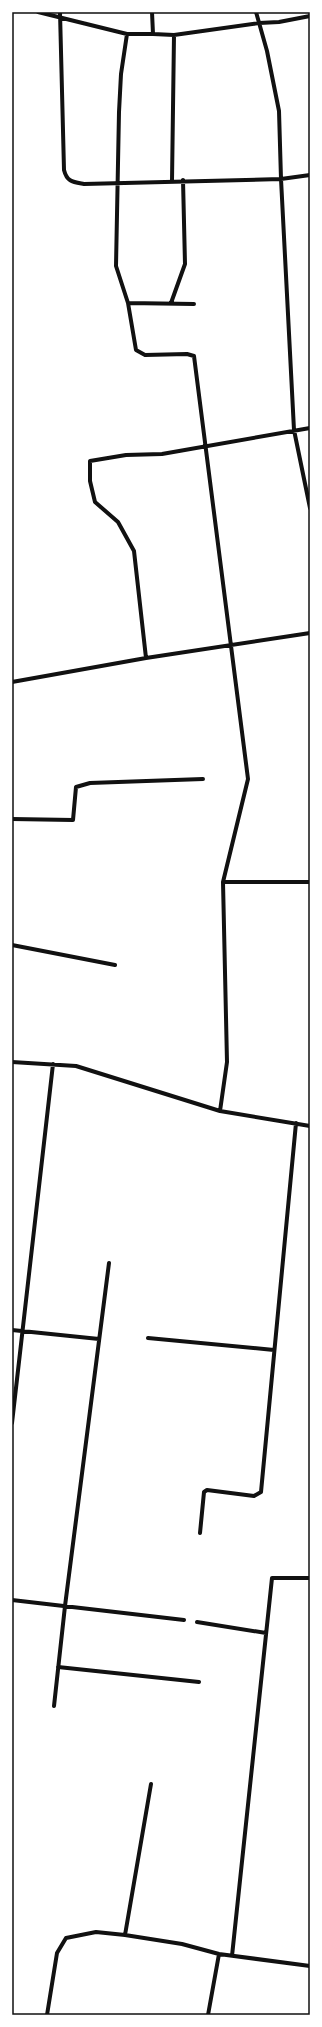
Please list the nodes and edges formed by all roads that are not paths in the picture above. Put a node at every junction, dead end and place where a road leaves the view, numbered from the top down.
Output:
1 (38, 12) edge
2 (60, 12) edge
3 (152, 12) edge
4 (256, 12) edge
5 (307, 15) edge
6 (60, 18) junction
7 (259, 23) junction
8 (127, 34) junction
9 (153, 34) junction
10 (174, 35) junction
11 (310, 175) edge
12 (281, 179) junction
13 (183, 180) junction
14 (172, 181) junction
15 (116, 182) junction
16 (128, 303) junction
17 (171, 303) junction
18 (194, 304) dead end
19 (310, 428) edge
20 (294, 430) junction
21 (207, 445) junction
22 (310, 508) edge
23 (310, 633) edge
24 (230, 646) junction
25 (146, 658) junction
26 (12, 682) edge
27 (203, 779) dead end
28 (12, 819) edge
29 (224, 882) junction
30 (310, 882) edge
31 (12, 945) edge
32 (115, 965) dead end
33 (12, 1062) edge
34 (53, 1064) junction
35 (220, 1111) junction
36 (296, 1124) junction
37 (310, 1126) edge
38 (109, 1263) dead end
39 (12, 1330) edge
40 (22, 1332) junction
41 (148, 1338) dead end
42 (100, 1339) junction
43 (274, 1350) junction
44 (12, 1423) edge
45 (200, 1533) dead end
46 (310, 1578) edge
47 (12, 1600) edge
48 (65, 1606) junction
49 (184, 1620) dead end
50 (196, 1622) dead end
51 (266, 1634) junction
52 (58, 1667) junction
53 (199, 1682) dead end
54 (54, 1706) dead end
55 (151, 1784) dead end
56 (125, 1935) junction
57 (219, 1954) junction
58 (232, 1956) junction
59 (310, 1966) edge
60 (47, 2015) edge
61 (208, 2015) edge

1 - 6 street
2 - 6 street
3 - 9 street
4 - 7 street
5 - 7 street
6 - 8 street
6 - 15 street
7 - 10 street
7 - 12 street
8 - 9 street
8 - 15 street
9 - 10 street
10 - 14 street
11 - 12 street
12 - 13 street
12 - 20 street
13 - 14 street
13 - 17 street
14 - 15 street
15 - 16 street
16 - 17 street
16 - 21 street
17 - 18 street
19 - 20 street
20 - 21 street
20 - 22 street
21 - 24 street
21 - 25 street
23 - 24 street
24 - 25 street
24 - 29 street
25 - 26 street
27 - 28 street
29 - 30 street
29 - 35 street
31 - 32 street
33 - 34 street
34 - 35 street
34 - 40 street
35 - 36 street
36 - 37 street
36 - 43 street
38 - 42 street
39 - 40 street
40 - 42 street
40 - 44 street
41 - 43 street
42 - 48 street
43 - 45 street
46 - 51 street
47 - 48 street
48 - 49 street
48 - 52 street
50 - 51 street
51 - 58 street
52 - 53 street
52 - 54 street
55 - 56 street
56 - 57 street
56 - 60 street
57 - 58 street
57 - 61 street
58 - 59 street

